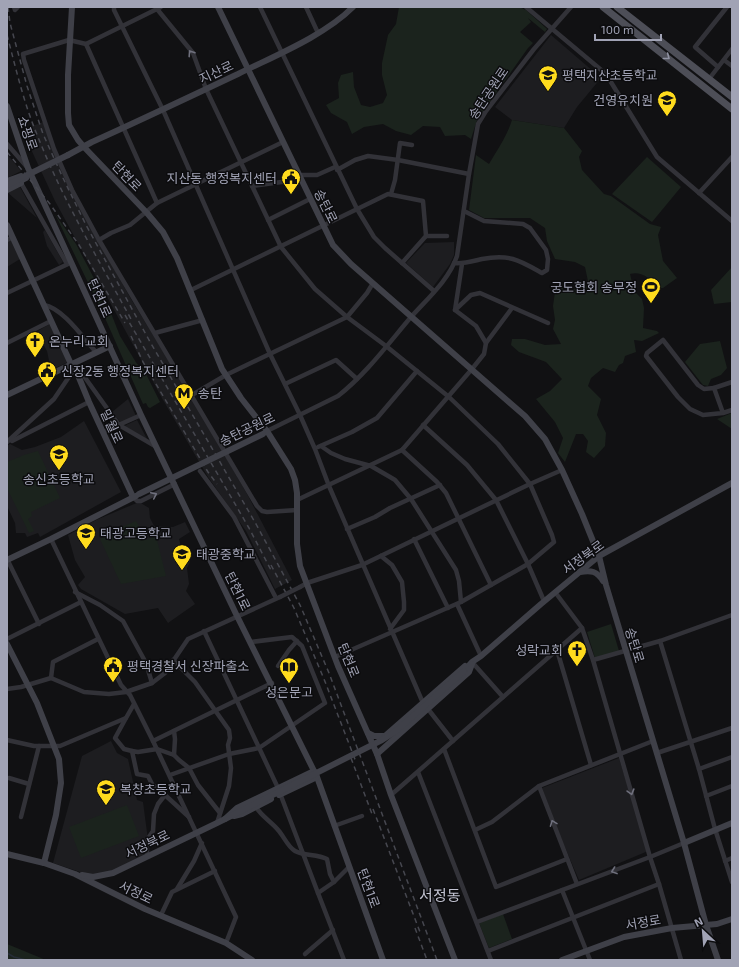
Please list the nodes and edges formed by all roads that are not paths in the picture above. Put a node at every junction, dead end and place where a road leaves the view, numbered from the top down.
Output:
1 (14, 7) edge
2 (18, 7) edge
3 (72, 7) edge
4 (114, 7) edge
5 (218, 7) edge
6 (260, 7) edge
7 (306, 7) edge
8 (352, 7) edge
9 (526, 7) edge
10 (571, 7) edge
11 (603, 7) edge
12 (617, 7) edge
13 (727, 7) edge
14 (159, 8) edge
15 (122, 26) junction
16 (551, 29) junction
17 (318, 33) junction
18 (69, 40) junction
19 (86, 44) junction
20 (732, 50) edge
21 (282, 53) junction
22 (724, 60) junction
23 (732, 66) edge
24 (718, 67) junction
25 (248, 69) junction
26 (709, 79) junction
27 (206, 89) junction
28 (732, 97) edge
29 (7, 106) edge
30 (732, 109) edge
31 (163, 110) junction
32 (124, 128) junction
33 (283, 142) junction
34 (7, 144) edge
35 (412, 145) dead end
36 (84, 147) junction
37 (732, 157) edge
38 (398, 160) junction
39 (240, 163) junction
40 (336, 169) junction
41 (30, 172) junction
42 (469, 174) junction
43 (299, 175) junction
44 (7, 181) edge
45 (21, 183) junction
46 (7, 185) edge
47 (195, 185) junction
48 (252, 186) junction
49 (7, 190) edge
50 (699, 193) junction
51 (390, 194) junction
52 (310, 199) junction
53 (158, 203) junction
54 (357, 209) junction
55 (464, 211) junction
56 (147, 213) junction
57 (268, 220) junction
58 (732, 221) edge
59 (7, 225) edge
60 (323, 226) junction
61 (426, 236) junction
62 (447, 236) dead end
63 (10, 238) edge
64 (99, 240) junction
65 (280, 247) junction
66 (69, 263) junction
67 (402, 263) junction
68 (454, 263) junction
69 (462, 264) junction
70 (233, 270) junction
71 (33, 280) junction
72 (373, 283) junction
73 (191, 290) junction
74 (434, 291) junction
75 (7, 294) edge
76 (44, 305) junction
77 (512, 308) junction
78 (455, 310) junction
79 (348, 317) junction
80 (411, 317) junction
81 (203, 320) junction
82 (51, 321) junction
83 (548, 324) dead end
84 (155, 333) junction
85 (7, 343) edge
86 (486, 344) junction
87 (110, 346) junction
88 (386, 346) junction
89 (96, 352) junction
90 (270, 354) junction
91 (73, 366) junction
92 (472, 369) junction
93 (417, 371) junction
94 (226, 375) junction
95 (357, 380) junction
96 (732, 382) edge
97 (285, 384) junction
98 (714, 388) junction
99 (7, 395) edge
100 (192, 395) junction
101 (449, 397) junction
102 (89, 402) junction
103 (732, 410) edge
104 (723, 413) junction
105 (142, 415) junction
106 (300, 415) junction
107 (119, 425) junction
108 (423, 425) junction
109 (103, 432) junction
110 (265, 432) junction
111 (7, 443) edge
112 (157, 446) junction
113 (321, 446) junction
114 (315, 449) junction
115 (402, 450) junction
116 (371, 466) junction
117 (562, 470) junction
118 (200, 471) dead end
119 (732, 483) edge
120 (174, 484) junction
121 (530, 484) junction
122 (329, 486) junction
123 (440, 486) junction
124 (136, 496) junction
125 (411, 498) junction
126 (297, 500) junction
127 (496, 500) junction
128 (297, 510) junction
129 (457, 519) junction
130 (347, 529) junction
131 (432, 531) junction
132 (414, 539) junction
133 (51, 540) junction
134 (381, 556) junction
135 (599, 556) junction
136 (7, 559) edge
137 (528, 564) junction
138 (362, 565) junction
139 (580, 572) junction
140 (307, 583) junction
141 (606, 585) junction
142 (491, 586) junction
143 (76, 592) junction
144 (555, 592) junction
145 (278, 597) junction
146 (544, 601) junction
147 (81, 602) junction
148 (459, 603) junction
149 (448, 608) junction
150 (732, 615) edge
151 (237, 616) junction
152 (39, 624) junction
153 (582, 628) junction
154 (204, 631) junction
155 (391, 631) junction
156 (7, 639) edge
157 (98, 639) junction
158 (297, 641) junction
159 (660, 641) junction
160 (251, 642) junction
161 (7, 644) edge
162 (557, 650) junction
163 (626, 652) junction
164 (481, 656) junction
165 (335, 657) junction
166 (173, 660) junction
167 (593, 660) junction
168 (472, 662) junction
169 (278, 666) dead end
170 (51, 678) junction
171 (152, 683) junction
172 (272, 683) junction
173 (28, 685) junction
174 (7, 689) edge
175 (126, 692) junction
176 (503, 698) junction
177 (237, 700) junction
178 (423, 703) junction
179 (134, 704) junction
180 (428, 709) junction
181 (215, 710) junction
182 (126, 718) junction
183 (292, 725) junction
184 (732, 728) edge
185 (174, 731) junction
186 (368, 732) junction
187 (384, 736) junction
188 (7, 740) edge
189 (153, 741) junction
190 (453, 741) junction
191 (653, 741) junction
192 (372, 742) junction
193 (691, 742) junction
194 (54, 745) junction
195 (39, 746) junction
196 (259, 748) junction
197 (444, 748) junction
198 (157, 749) junction
199 (132, 751) junction
200 (657, 753) junction
201 (174, 754) junction
202 (229, 754) junction
203 (377, 754) junction
204 (620, 754) junction
205 (732, 757) edge
206 (591, 765) junction
207 (189, 768) junction
208 (699, 769) junction
209 (418, 772) junction
210 (316, 774) junction
211 (170, 775) junction
212 (9, 778) dead end
213 (29, 784) junction
214 (539, 786) junction
215 (732, 786) edge
216 (280, 791) junction
217 (391, 795) junction
218 (165, 796) junction
219 (706, 796) junction
220 (256, 807) junction
221 (220, 813) junction
222 (362, 816) dead end
223 (21, 817) dead end
224 (190, 818) junction
225 (225, 819) junction
226 (217, 823) junction
227 (732, 823) edge
228 (334, 826) junction
229 (715, 829) junction
230 (475, 830) junction
231 (196, 833) junction
232 (202, 843) junction
233 (684, 843) junction
234 (303, 853) junction
235 (7, 854) edge
236 (147, 856) junction
237 (650, 858) junction
238 (732, 858) edge
239 (567, 859) junction
240 (725, 861) junction
241 (44, 863) junction
242 (349, 867) junction
243 (215, 872) junction
244 (75, 874) junction
245 (334, 882) junction
246 (732, 882) edge
247 (577, 884) junction
248 (659, 884) junction
249 (177, 889) junction
250 (562, 890) junction
251 (318, 894) junction
252 (161, 915) junction
253 (573, 918) junction
254 (732, 919) edge
255 (477, 922) junction
256 (706, 924) junction
257 (672, 928) junction
258 (333, 930) junction
259 (226, 943) junction
260 (586, 950) junction
261 (488, 951) junction
262 (305, 954) dead end
263 (252, 960) edge
264 (344, 960) edge
265 (383, 960) edge
266 (455, 960) edge
267 (491, 960) edge
268 (562, 960) edge
269 (590, 960) edge
270 (681, 960) edge
271 (718, 960) edge

1 - 2 street
3 - 18 street, 탄현로
4 - 15 street
5 - 25 street, 송탄로
6 - 21 street
7 - 17 street
8 - 17 street, 지산로
9 - 16 street
10 - 16 street, 송탄공원로
11 -> 30 main road
12 - 26 main road
13 - 24 street
14 - 15 street
27 -> 14 street
15 - 19 street
15 - 31 street
16 - 42 street, 송탄공원로
16 - 50 street
17 - 21 street, 지산로
18 - 19 street
18 - 36 street, 탄현로
18 - 64 street
19 - 32 street
20 - 22 street
21 - 25 street, 지산로
21 - 40 street
22 - 23 street
22 - 24 street
24 - 26 street
25 - 27 street, 지산로
25 - 33 street, 송탄로
26 - 28 main road
27 - 31 street, 지산로
27 - 39 street
29 - 41 street, 쇼핑로
31 - 32 street, 지산로
31 - 47 street
32 - 36 street, 지산로
32 - 53 street
33 - 39 street
33 - 43 street, 송탄로
34 - 41 street, 쇼핑로
35 - 38 street
36 - 46 street, 지산로, bridge
36 - 56 street, 탄현로
37 - 50 street
38 - 40 street
38 - 42 street
38 - 51 street
39 - 47 street
39 - 48 street
40 - 43 street
40 - 54 street
41 - 44 street
41 - 45 street
41 - 66 street, 탄현1로
42 - 55 street, 송탄공원로
43 - 48 street
43 - 52 street, 송탄로
45 - 49 street
45 - 66 street
47 - 53 street
47 - 70 street
48 - 57 street
50 - 58 street
51 - 54 street
51 - 61 street
52 - 57 street
52 - 60 street, 송탄로
53 - 56 street
54 - 60 street
54 - 67 street
55 - 68 street, 송탄공원로
55 - 69 street
56 - 64 street
56 - 73 street, 탄현로
57 - 65 street
59 - 63 street, 밀월로
60 - 65 street
60 - 72 street, 송탄로
61 - 62 street
61 - 67 street
63 - 71 street, 밀월로
64 - 84 street
65 - 70 street
65 - 79 street
66 - 71 street
66 - 87 street, 탄현1로
67 - 74 street
68 - 69 street
68 - 74 street, 송탄공원로
69 - 78 street
70 - 73 street
70 - 90 street
71 - 75 street
71 - 76 street, 밀월로
72 - 79 street
72 - 80 street, 송탄로
73 - 81 street, 탄현로
74 - 80 street, 송탄공원로
76 - 82 street, 밀월로
76 - 89 street
77 - 78 street
77 - 83 street
77 - 86 street
78 - 86 street
79 - 88 street
79 - 90 street
80 - 88 street, 송탄공원로
80 - 92 street, 송탄로
81 - 84 street
81 - 94 street, 탄현로
82 - 85 street
82 - 91 street, 밀월로
84 - 100 street
86 - 92 street
87 - 89 street
87 - 105 street, 탄현1로
88 - 93 street
88 - 95 street, 송탄공원로
89 - 91 street
90 - 94 street
90 - 97 street
91 - 99 street
91 - 102 street, 밀월로
91 - 107 street
91 - 111 street
92 - 101 street
92 - 117 street, 송탄로
93 - 101 street
93 - 113 street
94 - 100 street
94 - 110 street, 탄현로
95 - 97 street
95 - 106 street, 송탄공원로
96 - 98 street
97 - 106 street
98 - 104 street
98 - 104 street
100 - 128 street
101 - 108 street
101 - 121 street
102 - 109 street, 밀월로
102 - 111 street
103 - 104 street
105 - 107 street
105 - 112 street, 탄현1로
106 - 110 street, 송탄공원로
106 - 114 street
107 - 109 street
107 - 112 street
108 - 115 street
108 - 127 street
109 - 124 street, 밀월로
110 - 124 street, 송탄공원로, bridge
110 - 126 street, 탄현로
112 - 120 street, 탄현1로
113 - 114 street
113 - 116 street
114 - 122 street
115 - 116 street
115 - 123 street
116 - 122 street
116 - 125 street
117 - 121 street
117 - 135 street, 송탄로
118 - 145 street
119 - 135 street, 서정북로
124 -> 120 street
120 - 151 street, 탄현1로
121 - 127 street
121 - 137 street
122 - 126 street
122 - 130 street
123 - 125 street
123 - 129 street
124 - 133 street, 송탄공원로
125 - 130 street
125 - 131 street
126 - 128 street, 탄현로
127 - 129 street
127 - 137 street
128 - 140 street, 탄현로
129 - 131 street
129 - 142 street
130 - 138 street
131 - 132 street
131 - 148 street
132 - 134 street
132 - 149 street
133 - 136 street, 송탄공원로
133 - 143 street
134 - 138 street
134 - 155 street
135 - 139 street, 서정북로
135 - 141 street, 송탄로
136 - 152 street
137 - 142 street
137 - 146 street
138 - 140 street
138 - 155 street
139 - 141 street
139 - 144 street, 서정북로
140 - 145 street, bridge
140 - 165 street, 탄현로
141 - 163 street, 송탄로
142 - 148 street
143 - 147 street
143 - 171 street
144 - 146 street, 서정북로
144 - 153 street
145 - 151 street
146 - 164 street, 서정북로
147 - 152 street
147 - 157 street
148 - 149 street
148 - 164 street
149 - 155 street
150 - 159 street
151 - 154 street
151 - 160 street, 탄현1로
152 - 156 street
153 - 162 street
153 - 167 street
154 - 166 street
154 - 177 street
155 - 165 street
155 - 178 street
157 - 170 street
157 - 175 street
158 - 160 street
158 - 169 street
158 - 183 street
159 - 163 street
159 - 193 street
160 - 172 street, 탄현1로
161 - 173 street
162 - 176 street
162 - 206 street
163 - 167 street
163 - 191 street, 송탄로
164 - 168 street, 서정북로
165 - 186 street, 탄현로
166 - 171 street
166 - 181 street
167 - 204 street
168 - 176 street
168 - 178 street
168 - 180 street
168 - 225 street, 서정북로, bridge
170 - 173 street
170 - 175 street
171 - 175 street
172 - 177 street
172 - 183 street, 탄현1로
173 - 174 street
173 - 194 street
175 - 179 street
176 - 190 street
177 - 181 street
177 - 196 street
178 - 187 street
179 - 182 street
179 - 189 street
180 - 190 street
180 - 203 street
181 - 185 street
181 - 202 street
182 - 194 street
182 - 199 street
183 - 196 street
183 - 210 street, 탄현1로
184 - 193 street
185 - 189 street
185 - 201 street
186 - 187 street
186 - 192 street, 탄현로
187 - 192 street
188 - 195 street
189 - 198 street
190 - 197 street
191 - 200 street, 송탄로
191 - 204 street
192 - 203 street, 탄현로
193 - 200 street
193 - 208 street
194 - 195 street
194 - 241 street
195 - 213 street
196 - 202 street
196 - 216 street
197 - 209 street
197 - 230 street
198 - 199 street
198 - 201 street
198 - 211 street
199 - 218 street
200 - 233 street, 송탄로
201 - 207 street
202 - 207 street
202 - 221 street
203 - 217 street, 탄현로
204 - 206 street
204 -> 237 street
205 - 208 street
206 - 214 street
207 - 211 street
207 - 221 street
208 - 219 street
209 - 217 street
209 - 255 street
210 - 216 street
210 - 228 street, 탄현1로
211 - 224 street
212 - 213 street
213 - 223 street
214 - 230 street
239 -> 214 street
215 - 219 street
216 - 220 street
216 - 225 street
216 - 234 street
217 - 266 street, 탄현로
218 - 224 street
218 - 236 street
219 - 229 street
220 - 225 street
220 - 234 street
221 - 226 street
222 - 228 street
224 - 231 street
225 - 226 street, 서정북로
226 - 231 street, 서정북로
227 - 229 street
228 - 242 street, 탄현1로
229 - 233 street
229 - 240 street
230 - 239 street
231 - 232 street
231 - 236 street, 서정북로
232 - 243 street
232 - 249 street
233 - 237 street
233 - 256 street, 송탄로
234 - 245 street
234 - 251 street
235 - 241 street, 서정로
236 - 244 street, 서정북로
237 -> 247 street
237 - 248 street
238 - 240 street
239 - 247 street
240 - 246 street
241 - 244 street, 서정로
242 - 245 street
242 - 265 street, 탄현1로
243 - 249 street
243 - 259 street
244 - 252 street, 서정로
245 - 251 street
247 - 250 street
248 - 253 street
248 - 257 street
249 - 252 street
250 - 253 street
250 - 255 street
251 - 258 street
252 - 259 street, 서정로
253 - 260 street
253 - 261 street
254 - 256 street, 서정로
255 - 261 street
256 - 257 street, 서정로
256 - 271 street, 송탄로
257 - 260 street, 서정로
257 - 270 street
258 - 262 street
258 - 264 street
259 - 263 street, 서정로
260 - 268 street, 서정로
260 - 269 street
261 - 267 street

